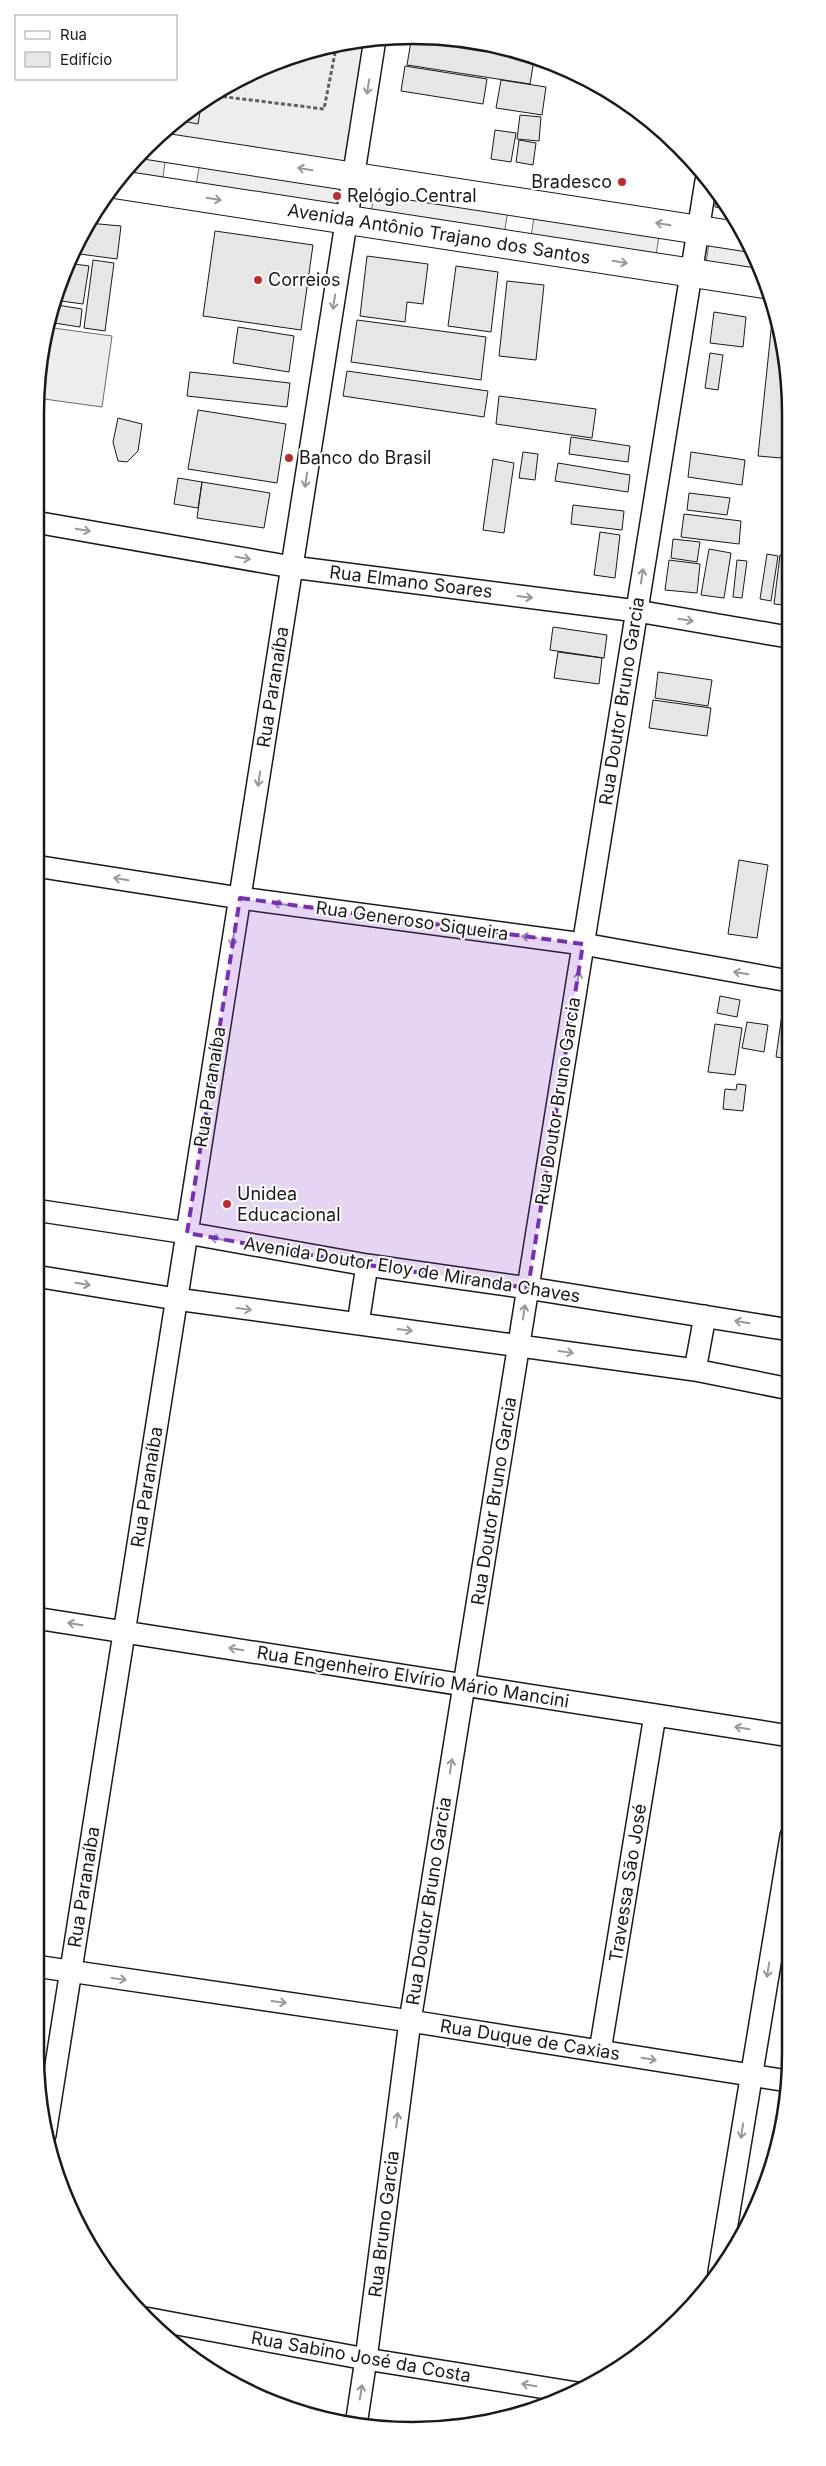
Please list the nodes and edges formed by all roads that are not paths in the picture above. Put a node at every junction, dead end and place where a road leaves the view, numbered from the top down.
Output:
1 (374, 46) edge
2 (158, 147) edge
3 (191, 152) junction
4 (353, 176) junction
5 (122, 185) edge
6 (705, 187) edge
7 (182, 194) junction
8 (522, 202) junction
9 (347, 220) junction
10 (698, 229) junction
11 (737, 235) edge
12 (513, 245) junction
13 (691, 273) junction
14 (759, 283) edge
15 (44, 524) edge
16 (292, 567) junction
17 (637, 611) junction
18 (782, 636) edge
19 (44, 867) edge
20 (240, 898) junction
21 (583, 944) junction
22 (782, 980) edge
23 (44, 1211) edge
24 (187, 1233) junction
25 (366, 1265) junction
26 (44, 1278) edge
27 (528, 1288) junction
28 (176, 1300) junction
29 (705, 1316) junction
30 (358, 1324) junction
31 (782, 1329) edge
32 (519, 1346) junction
33 (695, 1370) junction
34 (782, 1387) edge
35 (44, 1619) edge
36 (124, 1632) junction
37 (464, 1685) junction
38 (655, 1714) junction
39 (782, 1735) edge
40 (782, 1890) edge
41 (44, 1968) edge
42 (70, 1972) junction
43 (410, 2022) junction
44 (600, 2051) junction
45 (751, 2075) junction
46 (781, 2080) edge
47 (49, 2111) edge
48 (722, 2255) edge
49 (159, 2321) edge
50 (366, 2359) junction
51 (562, 2391) edge
52 (357, 2418) edge

1 -> 4 street, Rua Paranaíba
2 - 3 main road
4 -> 3 main road
3 - 7 main road
4 - 8 main road
4 - 9 street, Rua Paranaíba
5 - 7 main road, Avenida Antônio Trajano dos Santos
6 - 10 street, Rua Doutor Bruno Garcia
7 -> 9 main road, Avenida Antônio Trajano dos Santos
10 -> 8 main road
8 - 12 main road
9 - 12 main road, Avenida Antônio Trajano dos Santos
9 -> 16 street, Rua Paranaíba
10 - 11 main road
10 - 13 street, Rua Doutor Bruno Garcia
12 -> 13 main road, Avenida Antônio Trajano dos Santos
13 - 14 main road, Avenida Antônio Trajano dos Santos
17 -> 13 street, Rua Doutor Bruno Garcia
15 -> 16 street, Rua Elmano Soares
16 -> 17 street, Rua Elmano Soares
16 -> 20 street, Rua Paranaíba
17 -> 18 street, Rua Elmano Soares
17 - 21 street, Rua Doutor Bruno Garcia
20 -> 19 street, Rua Generoso Siqueira
21 -> 20 street, Rua Generoso Siqueira
20 -> 24 street, Rua Paranaíba
22 -> 21 street, Rua Generoso Siqueira
27 -> 21 street, Rua Doutor Bruno Garcia
23 - 24 street, Avenida Doutor Eloy de Miranda Chaves
25 -> 24 street, Avenida Doutor Eloy de Miranda Chaves
24 - 28 street, Rua Paranaíba
25 - 27 street, Avenida Doutor Eloy de Miranda Chaves
25 - 30 street
26 -> 28 street
27 - 29 street, Avenida Doutor Eloy de Miranda Chaves
32 -> 27 street, Rua Doutor Bruno Garcia
28 -> 30 street
28 - 36 street, Rua Paranaíba
31 -> 29 street, Avenida Doutor Eloy de Miranda Chaves
29 - 33 street
30 -> 32 street
32 -> 33 street
32 - 37 street, Rua Doutor Bruno Garcia
33 - 34 street
36 -> 35 street, Rua Engenheiro Elvírio Mário Mancini
37 -> 36 street, Rua Engenheiro Elvírio Mário Mancini
36 - 42 street, Rua Paranaíba
37 - 38 street, Rua Engenheiro Elvírio Mário Mancini
43 -> 37 street, Rua Doutor Bruno Garcia
39 -> 38 street, Rua Engenheiro Elvírio Mário Mancini
38 - 44 street, Travessa São José
40 -> 45 street
41 - 42 street, Rua Duque de Caxias
42 -> 43 street, Rua Duque de Caxias
42 - 47 street, Rua Paranaíba
43 - 44 street, Rua Duque de Caxias
50 -> 43 street, Rua Bruno Garcia
44 -> 45 street, Rua Duque de Caxias
45 - 46 street, Rua Duque de Caxias
45 -> 48 street
49 - 50 street, Rua Sabino José da Costa
51 -> 50 street, Rua Sabino José da Costa
52 -> 50 street, Rua Bruno Garcia

